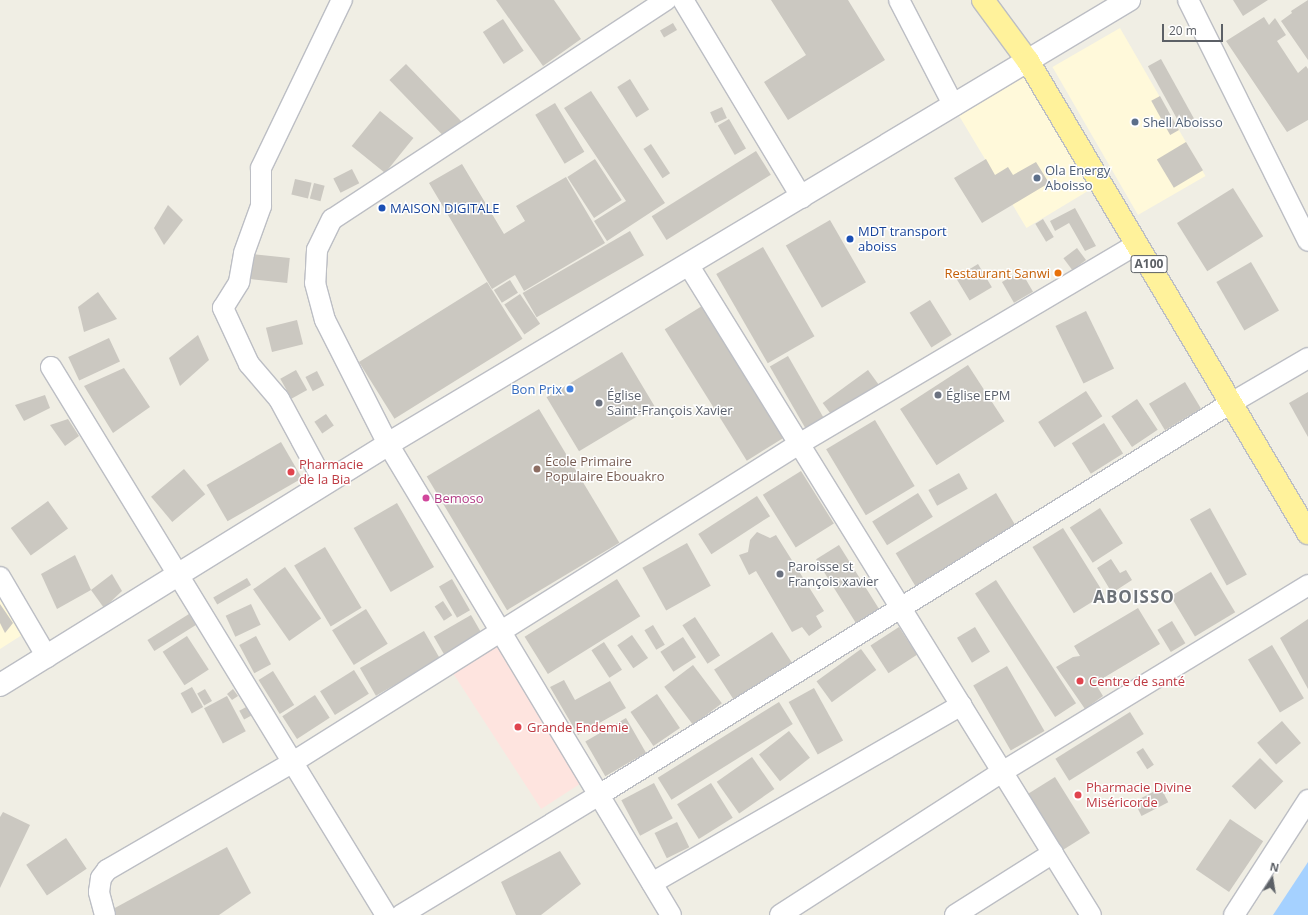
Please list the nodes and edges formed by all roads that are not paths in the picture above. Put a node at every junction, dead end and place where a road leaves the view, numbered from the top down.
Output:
1 (342, 0) edge
2 (666, 0) edge
3 (683, 0) edge
4 (899, 0) edge
5 (983, 0) edge
6 (1129, 0) edge
7 (1188, 0) edge
8 (1028, 61) junction
9 (954, 106) junction
10 (802, 198) junction
11 (1308, 241) edge
12 (1137, 244) junction
13 (689, 266) junction
14 (1308, 358) edge
15 (51, 367) dead end
16 (1231, 403) junction
17 (388, 444) junction
18 (799, 444) junction
19 (325, 484) junction
20 (1308, 533) edge
21 (178, 575) junction
22 (0, 577) edge
23 (1308, 585) edge
24 (900, 607) junction
25 (502, 632) junction
26 (47, 657) junction
27 (0, 685) edge
28 (961, 705) junction
29 (293, 762) junction
30 (1002, 772) junction
31 (600, 795) junction
32 (1308, 800) edge
33 (1053, 853) junction
34 (652, 883) junction
35 (105, 915) edge
36 (386, 915) edge
37 (401, 915) edge
38 (671, 915) edge
39 (780, 915) edge
40 (955, 915) edge
41 (1091, 915) edge
42 (1234, 915) edge

1 - 19 street
2 - 17 street
3 - 10 street
4 - 9 street
5 - 8 highway, A100
6 - 8 main road
7 - 11 street
8 - 9 main road
8 - 12 highway, A100
9 - 10 main road
10 - 13 main road
12 - 16 highway, A100
12 - 18 street
13 - 17 main road
13 - 18 street
14 - 16 street
15 - 21 street
16 - 20 highway, A100
16 - 24 street
17 - 19 main road
17 - 25 street
18 - 24 street
18 - 25 street
19 - 21 main road
21 - 26 main road
21 - 29 street
22 - 26 street
23 - 30 street
24 - 28 street
24 - 31 street
25 - 29 street
25 - 31 street
26 - 27 main road
28 - 30 street
28 - 34 street
29 - 35 street
29 - 36 street
30 - 33 street
30 - 39 street
31 - 34 street
31 - 37 street
32 - 42 street
33 - 40 street
33 - 41 street
34 - 38 street

